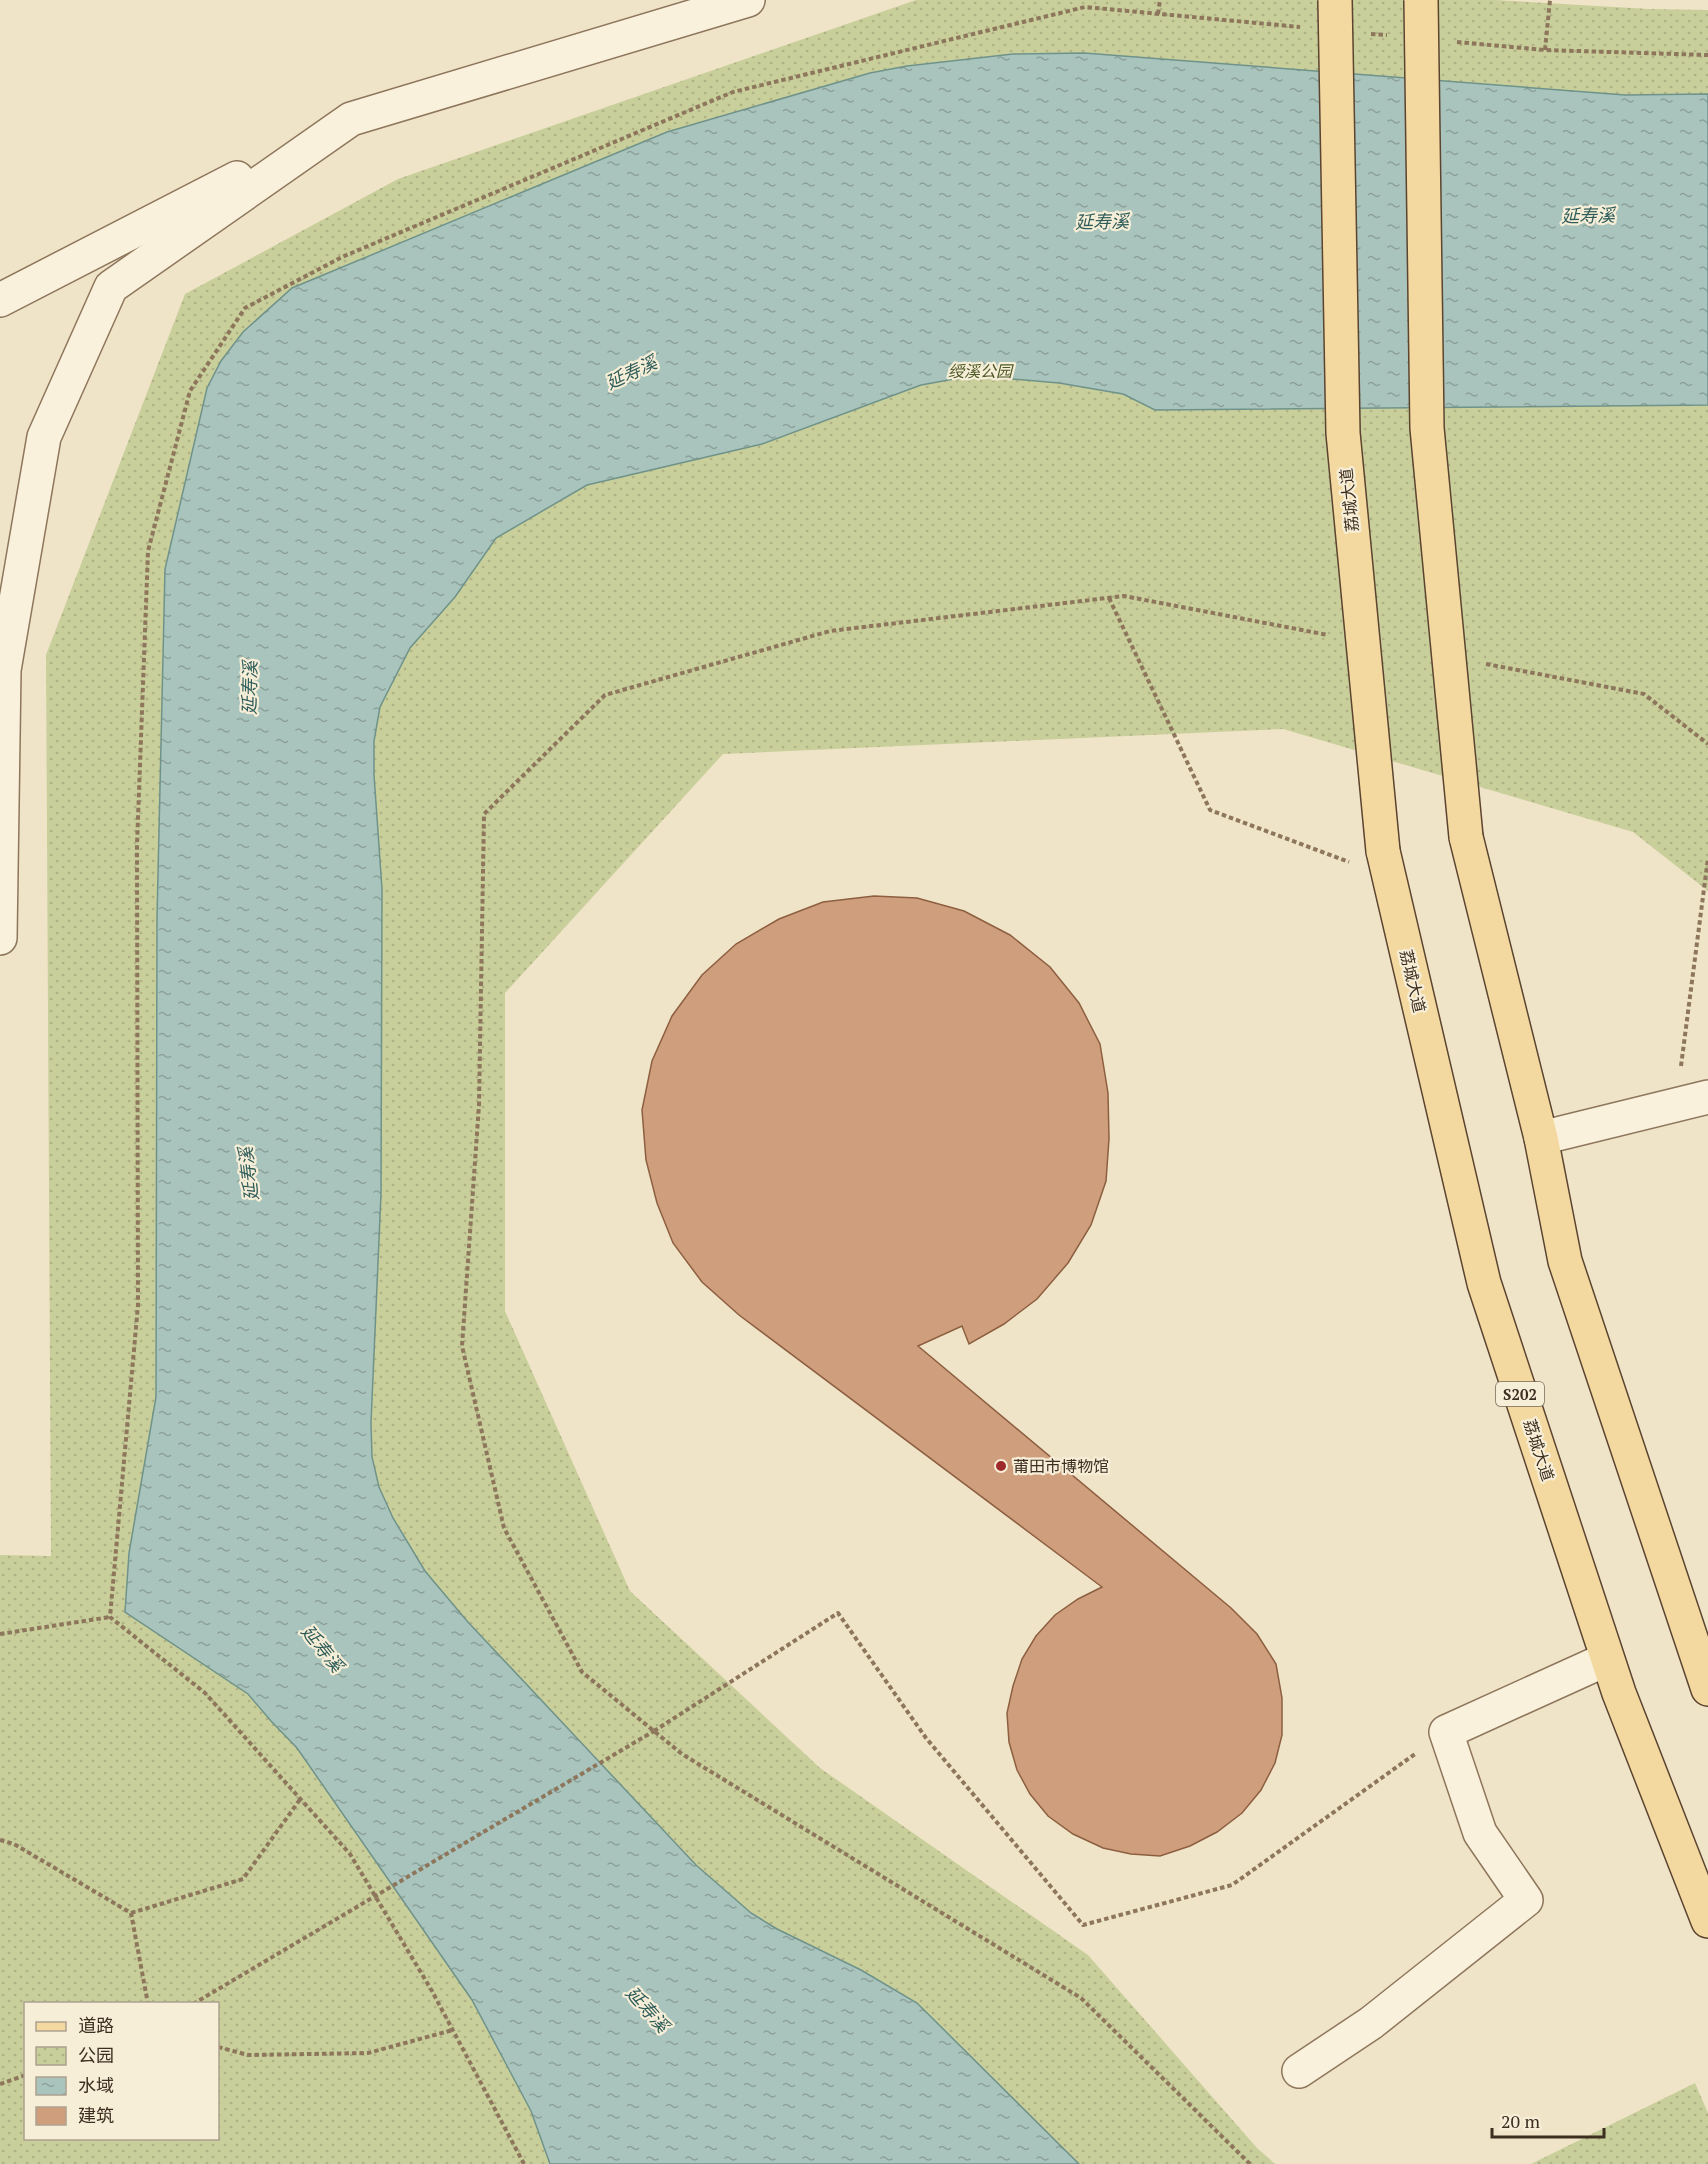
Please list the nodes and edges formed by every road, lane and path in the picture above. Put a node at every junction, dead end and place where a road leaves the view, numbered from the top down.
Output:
1 (748, 0) edge
2 (1160, 0) edge
3 (1335, 0) edge
4 (1421, 0) edge
5 (1550, 0) edge
6 (1158, 14) junction
7 (1311, 28) dead end
8 (1369, 34) dead end
9 (1393, 36) dead end
10 (1451, 41) dead end
11 (1545, 50) junction
12 (1708, 55) edge
13 (351, 119) junction
14 (0, 300) edge
15 (1109, 598) junction
16 (1332, 635) dead end
17 (1482, 663) dead end
18 (1708, 744) edge
19 (1708, 858) edge
20 (1386, 864) junction
21 (0, 938) edge
22 (1708, 1097) edge
23 (1676, 1104) junction
24 (1541, 1138) junction
25 (110, 1617) junction
26 (0, 1634) edge
27 (1607, 1659) junction
28 (1708, 1689) edge
29 (654, 1731) junction
30 (1446, 1732) junction
31 (301, 1798) junction
32 (0, 1839) edge
33 (130, 1913) junction
34 (1708, 1921) edge
35 (148, 2002) edge
36 (196, 2002) edge
37 (453, 2031) junction
38 (219, 2047) edge
39 (1299, 2071) dead end
40 (24, 2076) edge
41 (0, 2084) edge
42 (524, 2164) edge
43 (1250, 2164) edge

1 - 13 street
2 - 6 path
3 - 20 main road, 荔城大道, bridge
4 - 24 main road, bridge
5 - 11 path
6 - 7 path
6 - 25 path
8 - 9 path
10 - 11 path
11 - 12 path
13 - 14 street
13 - 21 street
15 - 16 path
15 - 20 path
15 - 29 path
17 - 18 path
19 - 23 path
20 - 27 main road, 荔城大道 / S202
22 - 23 street
23 - 24 street
24 - 28 main road
25 - 26 path
25 - 31 path
27 - 30 street
27 - 34 main road, 荔城大道 / S202
29 - 30 path
29 - 36 path, bridge
29 - 43 path
30 - 39 street
31 - 33 path
31 - 37 path
32 - 33 path
33 - 35 path
37 - 38 path
37 - 42 path
40 - 41 path

